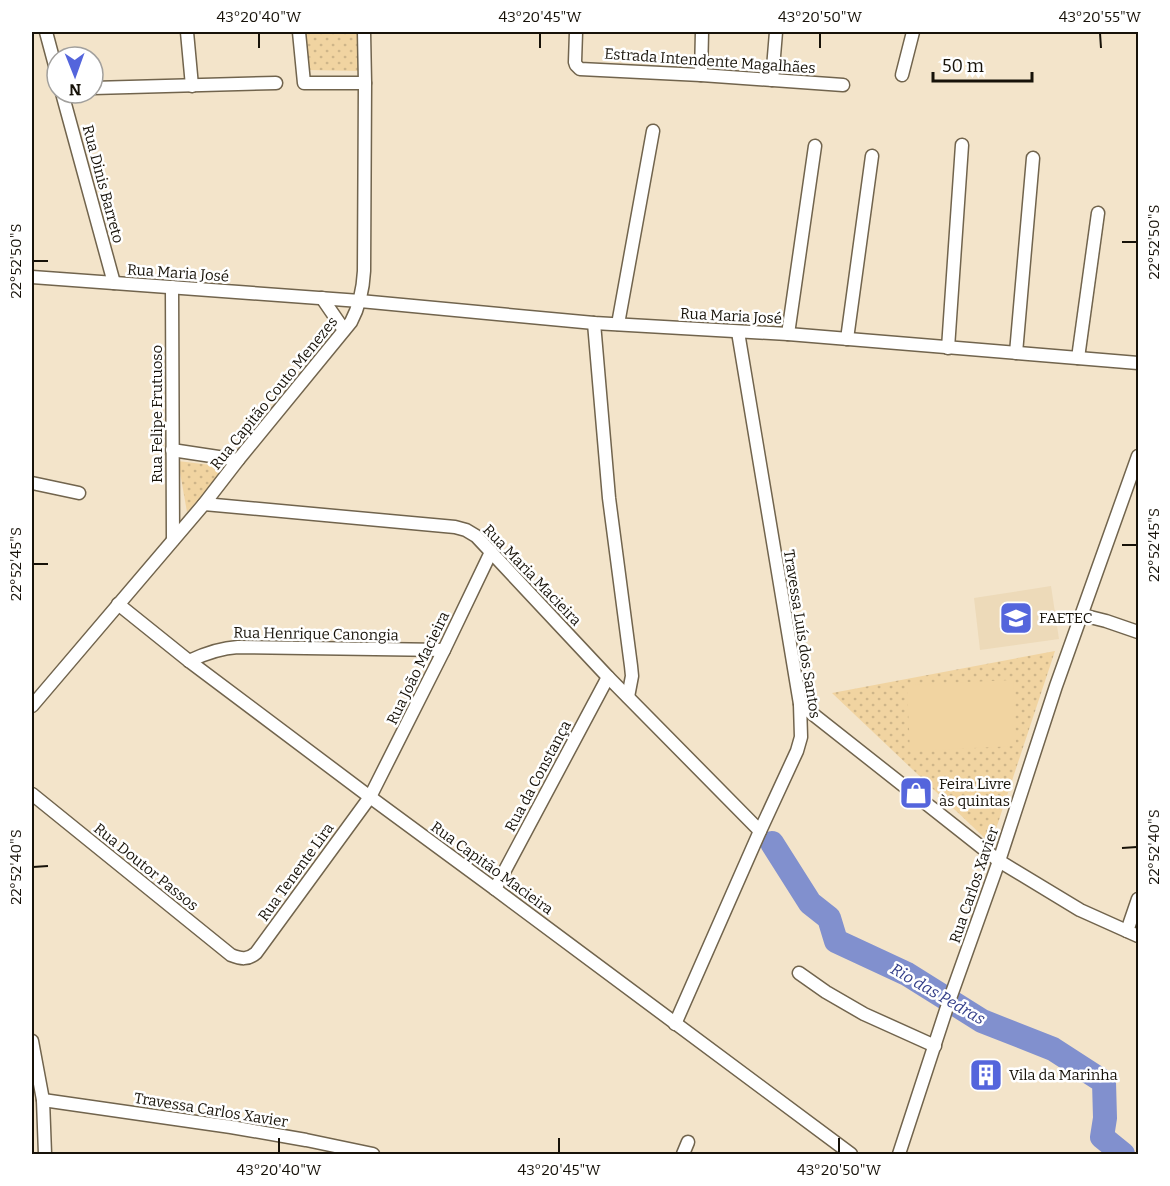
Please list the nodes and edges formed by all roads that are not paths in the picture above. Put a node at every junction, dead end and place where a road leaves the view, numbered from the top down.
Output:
1 (187, 32) edge
2 (299, 32) edge
3 (364, 32) edge
4 (576, 32) edge
5 (702, 32) edge
6 (776, 32) edge
7 (913, 32) edge
8 (701, 75) junction
9 (902, 75) dead end
10 (772, 80) junction
11 (276, 83) dead end
12 (365, 83) junction
13 (843, 85) dead end
14 (192, 86) junction
15 (105, 88) edge
16 (65, 105) edge
17 (653, 131) dead end
18 (962, 145) dead end
19 (815, 146) dead end
20 (873, 156) dead end
21 (1033, 158) dead end
22 (1098, 213) dead end
23 (32, 277) edge
24 (114, 283) junction
25 (172, 287) junction
26 (322, 298) junction
27 (360, 301) junction
28 (594, 323) junction
29 (618, 324) junction
30 (344, 330) junction
31 (738, 332) junction
32 (788, 334) junction
33 (848, 339) junction
34 (948, 348) junction
35 (1016, 353) junction
36 (1078, 358) junction
37 (1138, 363) edge
38 (172, 450) junction
39 (1138, 456) edge
40 (238, 460) junction
41 (32, 483) edge
42 (79, 493) dead end
43 (204, 504) junction
44 (173, 540) junction
45 (491, 552) junction
46 (117, 604) junction
47 (1082, 615) junction
48 (1138, 632) edge
49 (444, 650) junction
50 (189, 661) junction
51 (608, 676) junction
52 (628, 697) junction
53 (800, 704) junction
54 (32, 706) edge
55 (32, 794) edge
56 (370, 797) junction
57 (760, 831) junction
58 (999, 861) junction
59 (495, 889) junction
60 (1138, 899) edge
61 (1133, 933) edge
62 (244, 959) joint
63 (799, 973) dead end
64 (675, 1024) junction
65 (32, 1041) edge
66 (935, 1046) junction
67 (43, 1100) junction
68 (688, 1142) dead end
69 (45, 1155) edge
70 (373, 1155) edge
71 (683, 1155) edge
72 (850, 1155) edge
73 (899, 1155) edge

1 - 14 street
2 - 12 street
3 - 12 street, Rua Capitão Couto Menezes
4 - 8 street, Estrada Intendente Magalhães
5 - 8 street
6 - 10 street
7 - 9 street
8 - 10 street, Estrada Intendente Magalhães
10 - 13 street, Estrada Intendente Magalhães
11 - 14 street
12 - 27 street, Rua Capitão Couto Menezes
14 - 15 street
16 - 24 street, Rua Dinis Barreto
17 - 29 street
18 - 34 street
19 - 32 street
20 - 33 street
21 - 35 street
22 - 36 street
23 - 24 street, Rua Maria José
24 - 25 street, Rua Maria José
25 - 26 street, Rua Maria José
25 - 38 street, Rua Felipe Frutuoso
26 - 27 street, Rua Maria José
26 - 30 street
27 - 28 street, Rua Maria José
27 - 30 street, Rua Capitão Couto Menezes
28 - 29 street, Rua Maria José
28 - 52 street
29 - 31 street, Rua Maria José
30 - 40 street, Rua Capitão Couto Menezes
31 - 32 street, Rua Maria José
31 - 53 street, Travessa Luís dos Santos
32 - 33 street, Rua Maria José
33 - 34 street, Rua Maria José
34 - 35 street, Rua Maria José
35 - 36 street, Rua Maria José
36 - 37 street, Rua Maria José
38 - 40 street
38 - 44 street, Rua Felipe Frutuoso
39 - 47 street, Rua Carlos Xavier
40 - 43 street, Rua Capitão Couto Menezes
41 - 42 street
43 - 44 street, Rua Capitão Couto Menezes
43 - 45 street, Rua Maria Macieira
44 - 46 street, Rua Capitão Couto Menezes
45 - 49 street, Rua João Macieira
45 - 51 street, Rua Maria Macieira
46 - 50 street, Rua Capitão Macieira
46 - 54 street, Rua Capitão Couto Menezes
47 - 48 street
47 - 58 street, Rua Carlos Xavier
49 - 50 street, Rua Henrique Canongia
49 - 56 street, Rua João Macieira
50 - 56 street, Rua Capitão Macieira
51 - 52 street, Rua Maria Macieira
51 - 59 street, Rua da Constança
52 - 57 street, Rua Maria Macieira
53 - 57 street, Travessa Luís dos Santos
53 - 58 street
55 - 62 street, Rua Doutor Passos
56 - 59 street, Rua Capitão Macieira
56 - 62 street, Rua Tenente Lira
57 - 64 street, Travessa Luís dos Santos
58 - 61 street
58 - 66 street, Rua Carlos Xavier
59 - 64 street, Rua Capitão Macieira
60 - 61 street
63 - 66 street
64 - 72 street, Rua Capitão Macieira
65 - 67 street
66 - 73 street, Rua Carlos Xavier
67 - 69 street
67 - 70 street, Travessa Carlos Xavier
68 - 71 street

